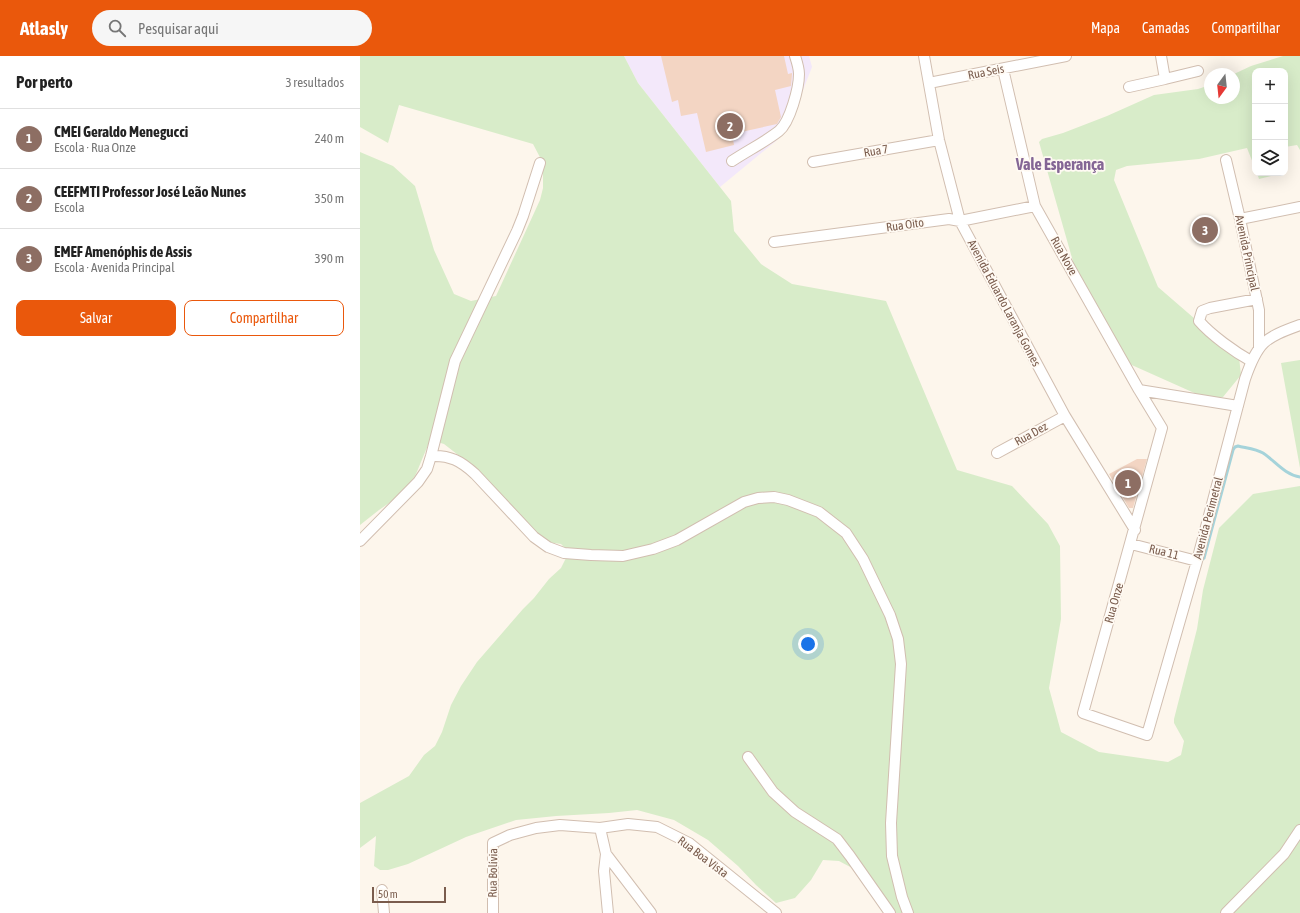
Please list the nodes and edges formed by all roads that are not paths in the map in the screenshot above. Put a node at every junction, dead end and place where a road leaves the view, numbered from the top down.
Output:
1 (795, 56) edge
2 (924, 56) edge
3 (1066, 56) edge
4 (1161, 56) edge
5 (1003, 69) junction
6 (1198, 71) dead end
7 (1165, 79) junction
8 (930, 83) junction
9 (1129, 87) dead end
10 (939, 140) junction
11 (1226, 160) dead end
12 (732, 161) dead end
13 (540, 162) dead end
14 (814, 162) dead end
15 (1035, 206) junction
16 (1300, 207) edge
17 (1240, 219) junction
18 (960, 221) junction
19 (774, 242) dead end
20 (1257, 299) junction
21 (1300, 325) edge
22 (1259, 348) junction
23 (1251, 361) junction
24 (1139, 390) junction
25 (1238, 406) junction
26 (1065, 416) junction
27 (1162, 428) joint
28 (997, 453) dead end
29 (431, 456) junction
30 (1135, 530) junction
31 (360, 541) edge
32 (1131, 544) junction
33 (1197, 561) junction
34 (1147, 735) joint
35 (748, 757) dead end
36 (573, 826) joint
37 (600, 828) junction
38 (1300, 830) edge
39 (606, 854) junction
40 (382, 890) dead end
41 (384, 913) edge
42 (493, 913) edge
43 (608, 913) edge
44 (651, 913) edge
45 (776, 913) edge
46 (890, 913) edge
47 (908, 913) edge
48 (1226, 913) edge

1 - 12 street
2 - 8 street, Avenida Eduardo Laranja Gomes
3 - 5 street, Rua Seis
4 - 7 street
5 - 8 street, Rua Seis
5 - 15 street, Rua Nove
6 - 7 street
7 - 9 street
8 - 10 street, Avenida Eduardo Laranja Gomes
10 - 14 street, Rua 7
10 - 18 street, Avenida Eduardo Laranja Gomes
11 - 17 street, Avenida Principal
13 - 29 street
15 - 18 street, Rua Oito
15 - 24 street, Rua Nove
16 - 17 street
17 - 20 street, Avenida Principal
18 - 19 street, Rua Oito
18 - 26 street, Avenida Eduardo Laranja Gomes
20 - 22 street, Avenida Principal
20 - 23 street
21 - 22 street, Avenida Perimetral
22 - 23 street, Avenida Perimetral
23 - 25 street, Avenida Perimetral
24 - 25 street
24 - 27 street, Rua Nove
25 - 33 street, Avenida Perimetral
26 - 28 street, Rua Dez
26 - 30 street, Avenida Eduardo Laranja Gomes
27 - 30 street, Rua Onze
29 - 31 street
29 - 47 street
30 - 32 street, Rua Onze
32 - 33 street, Rua 11
32 - 34 street, Rua Onze
33 - 34 street, Avenida Perimetral
35 - 46 street
36 - 37 street, Rua Boa Vista
36 - 42 street, Rua Bolívia
37 - 39 street
37 - 45 street, Rua Boa Vista
38 - 48 street
39 - 43 street
39 - 44 street
40 - 41 street

